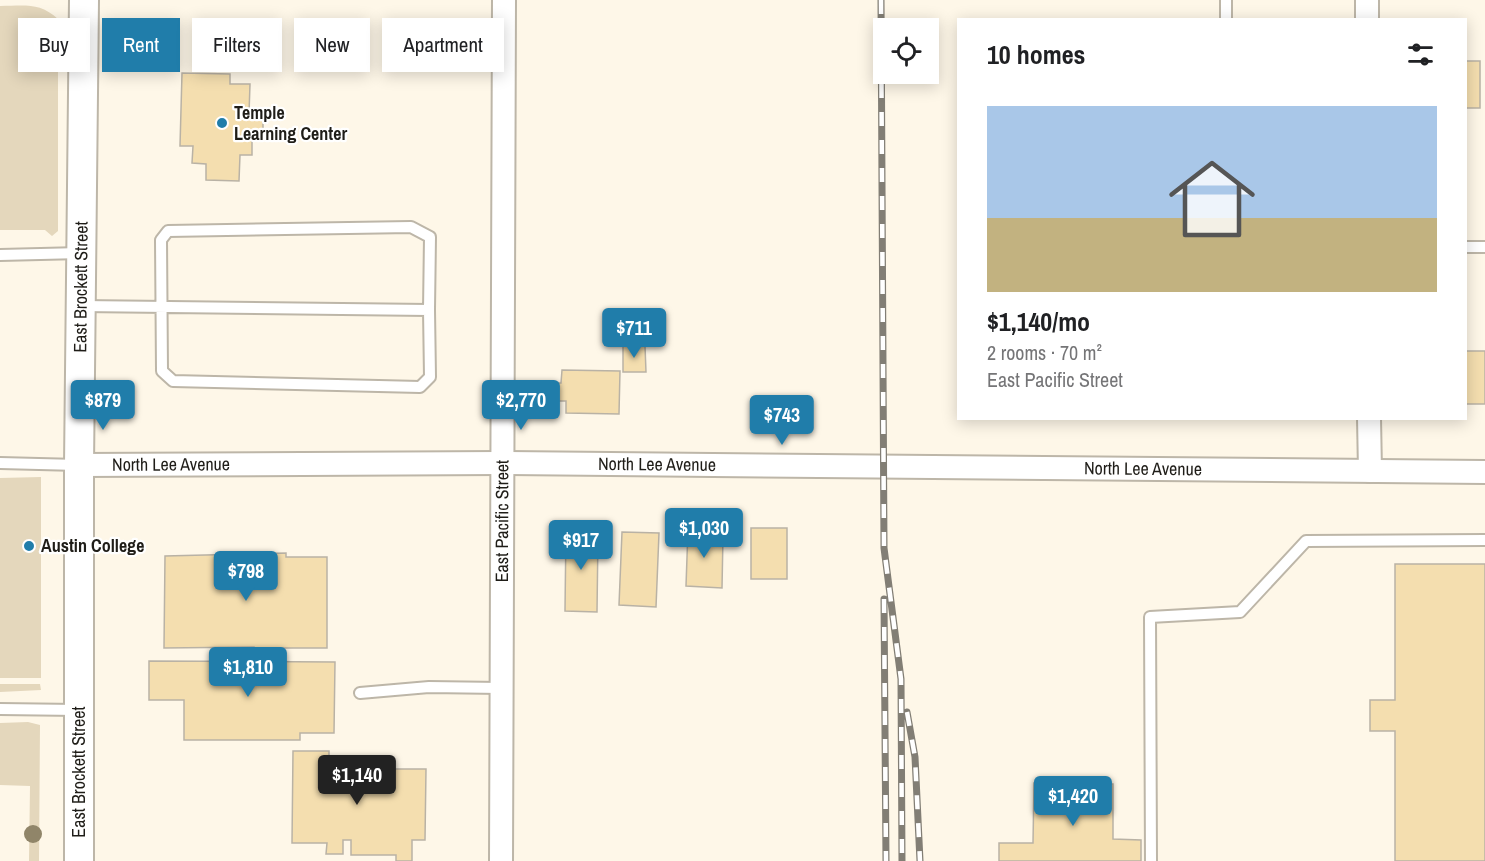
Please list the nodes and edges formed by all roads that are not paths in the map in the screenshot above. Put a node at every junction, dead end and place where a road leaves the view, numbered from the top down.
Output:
1 (84, 0) edge
2 (504, 0) edge
3 (1226, 0) edge
4 (1367, 0) edge
5 (1226, 18) edge
6 (1367, 18) edge
7 (1467, 248) edge
8 (1485, 248) edge
9 (81, 253) junction
10 (0, 255) edge
11 (81, 306) junction
12 (162, 307) junction
13 (429, 310) junction
14 (1370, 420) edge
15 (0, 463) edge
16 (500, 463) junction
17 (79, 465) junction
18 (1370, 471) junction
19 (1485, 472) edge
20 (1485, 540) edge
21 (501, 688) junction
22 (360, 693) dead end
23 (0, 709) edge
24 (79, 710) junction
25 (79, 861) edge
26 (501, 861) edge
27 (1151, 861) edge

1 - 9 street, East Brockett Street
2 - 16 street, East Pacific Street
3 - 5 lane
4 - 6 street
7 - 8 lane
9 - 10 lane
9 - 11 street, East Brockett Street
11 - 12 lane
11 - 17 street, East Brockett Street
12 - 13 lane
12 - 13 lane
12 - 13 lane
14 - 18 street
15 - 17 lane
16 - 17 street, North Lee Avenue
16 - 18 street, North Lee Avenue
16 - 21 street, East Pacific Street
17 - 24 street, East Brockett Street
18 - 19 street, North Lee Avenue
20 - 27 lane
21 - 22 lane
21 - 26 street, East Pacific Street
23 - 24 lane
24 - 25 street, East Brockett Street

